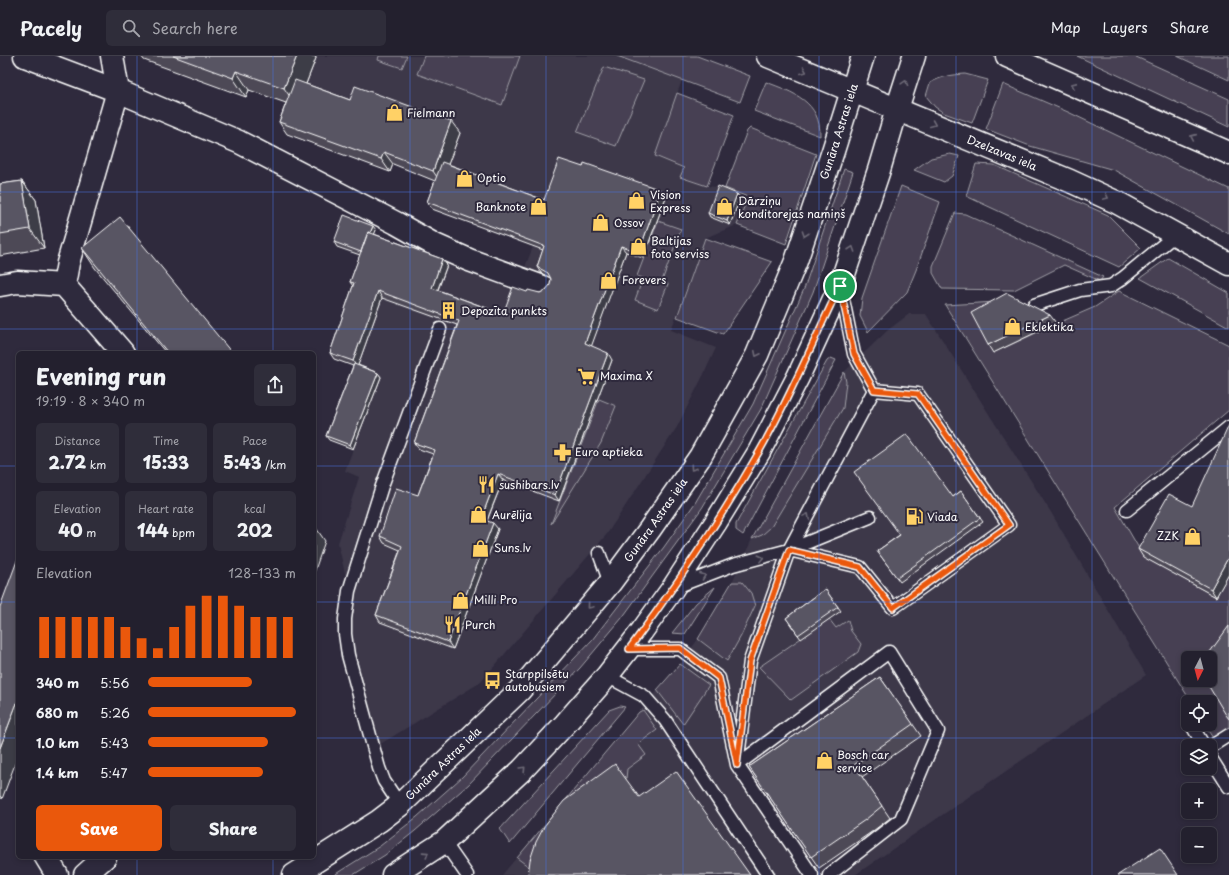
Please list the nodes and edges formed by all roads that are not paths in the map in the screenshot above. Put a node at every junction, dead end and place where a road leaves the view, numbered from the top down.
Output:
1 (25, 56) edge
2 (112, 56) edge
3 (768, 56) edge
4 (863, 56) edge
5 (914, 56) edge
6 (1007, 56) edge
7 (118, 90) junction
8 (852, 90) junction
9 (897, 109) junction
10 (1229, 153) edge
11 (1175, 235) junction
12 (1229, 264) edge
13 (64, 284) junction
14 (0, 285) edge
15 (840, 286) junction
16 (543, 287) dead end
17 (1034, 305) edge
18 (440, 329) dead end
19 (121, 351) edge
20 (874, 390) junction
21 (1229, 427) edge
22 (1127, 510) dead end
23 (870, 517) dead end
24 (789, 550) junction
25 (599, 553) dead end
26 (610, 583) junction
27 (673, 588) junction
28 (629, 649) junction
29 (608, 676) junction
30 (1229, 735) edge
31 (1217, 743) edge
32 (737, 765) junction
33 (1217, 768) edge
34 (1229, 787) edge
35 (400, 806) junction
36 (444, 842) junction
37 (47, 859) edge
38 (103, 859) edge
39 (57, 875) edge
40 (84, 875) edge
41 (294, 875) edge
42 (393, 875) edge
43 (467, 875) edge
44 (768, 875) edge
45 (812, 875) edge
46 (829, 875) edge

1 - 7 main road
2 - 7 main road
3 -> 8 main road, Dzelzavas iela
4 - 8 main road, Gunāra Astras iela
9 -> 5 main road
10 -> 6 main road
7 - 13 main road
7 - 16 main road
8 - 9 main road, Dzelzavas iela
8 -> 26 main road, Gunāra Astras iela
9 -> 11 main road, Dzelzavas iela
15 -> 9 main road
11 - 12 main road, Dzelzavas iela
11 - 17 lane
13 - 14 main road
13 - 19 main road
15 - 20 lane
15 - 27 main road
18 - 35 lane
24 -> 20 lane
20 - 24 lane
21 - 22 lane
23 - 24 lane
27 -> 24 lane
24 - 32 lane
25 - 26 lane
26 -> 35 main road, Gunāra Astras iela
27 - 28 main road
28 - 29 main road
28 - 32 lane
36 -> 29 main road
29 - 44 lane
30 - 31 lane
32 - 45 lane
32 - 46 lane
33 - 34 lane
35 - 41 main road, Gunāra Astras iela
42 -> 36 main road
36 - 43 lane
37 - 39 main road
38 - 40 main road

